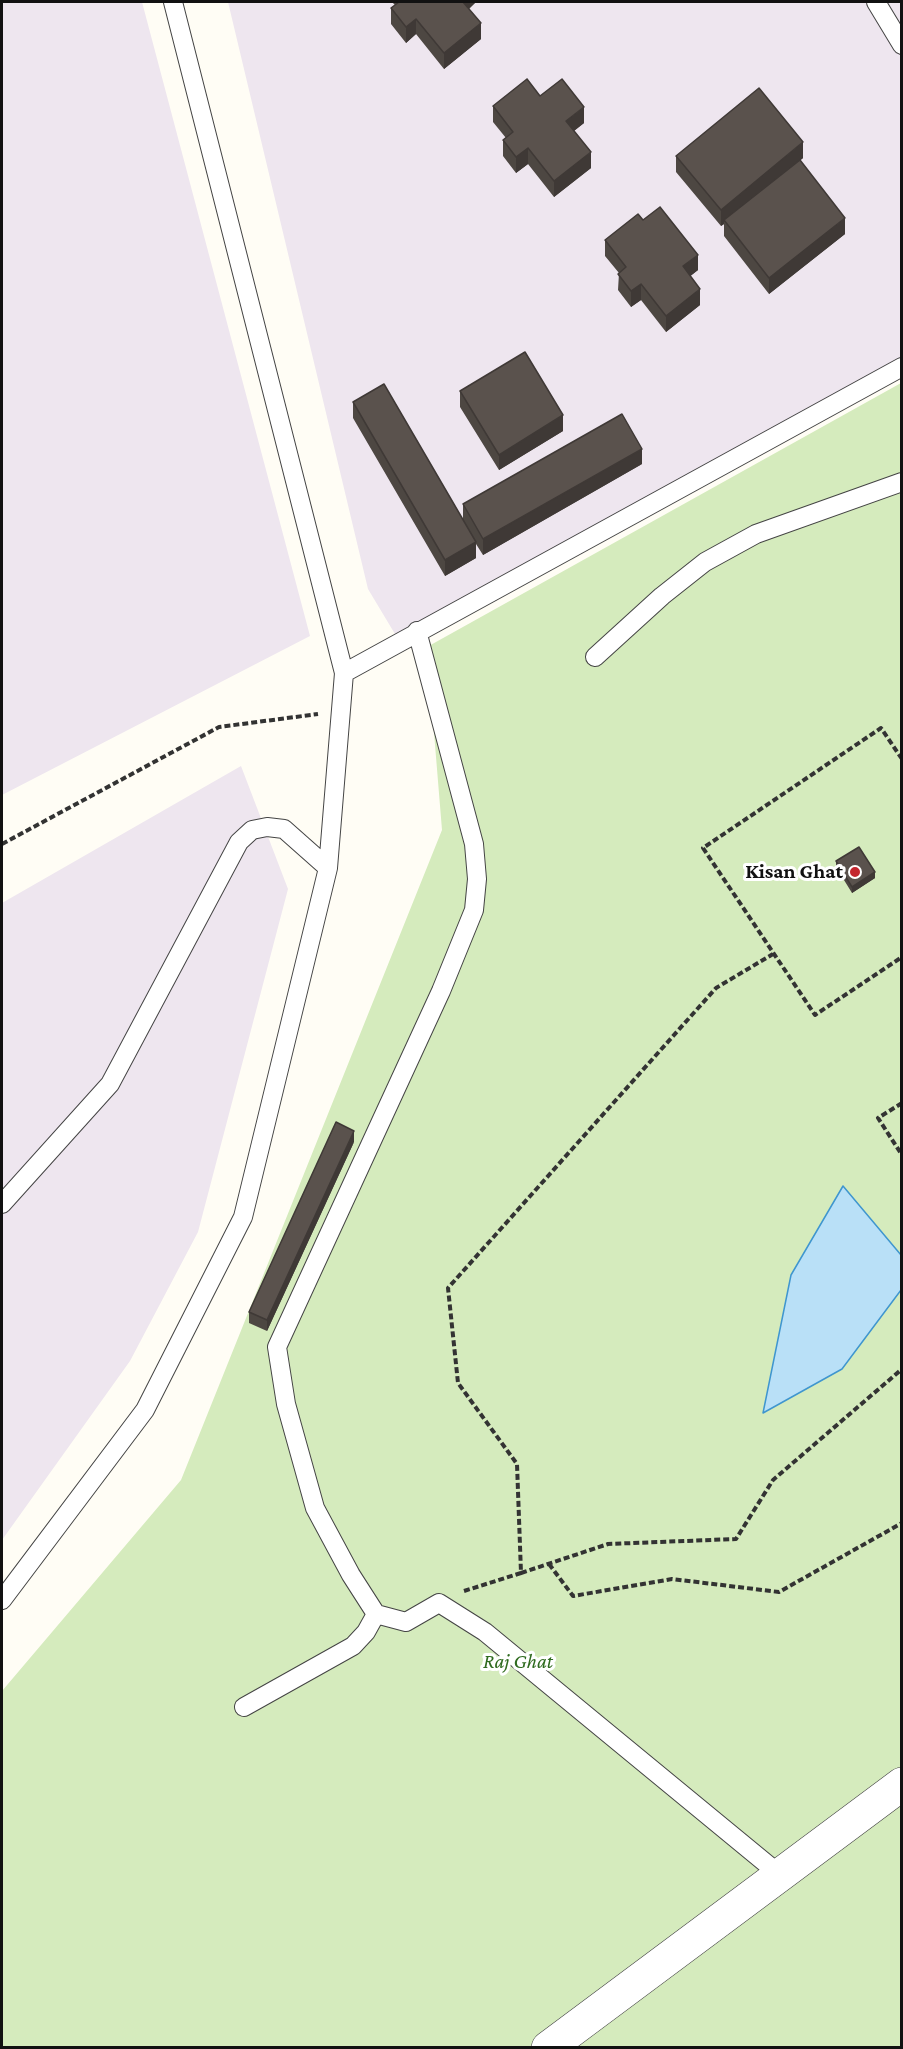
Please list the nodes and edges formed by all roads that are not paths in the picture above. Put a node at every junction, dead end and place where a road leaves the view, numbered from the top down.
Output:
1 (172, 2) edge
2 (876, 2) edge
3 (902, 45) edge
4 (902, 367) edge
5 (902, 482) edge
6 (417, 631) junction
7 (595, 657) dead end
8 (344, 673) junction
9 (328, 868) junction
10 (2, 1204) edge
11 (2, 1600) edge
12 (376, 1614) junction
13 (244, 1707) dead end
14 (902, 1784) edge
15 (779, 1874) junction
16 (548, 2048) edge

1 - 8 lane
2 - 3 lane
4 - 6 lane
5 - 7 lane
6 - 8 lane
6 - 12 lane
8 - 9 lane
9 - 10 lane
9 - 11 lane
12 - 13 lane
12 - 15 lane
14 - 15 street
15 - 16 street

